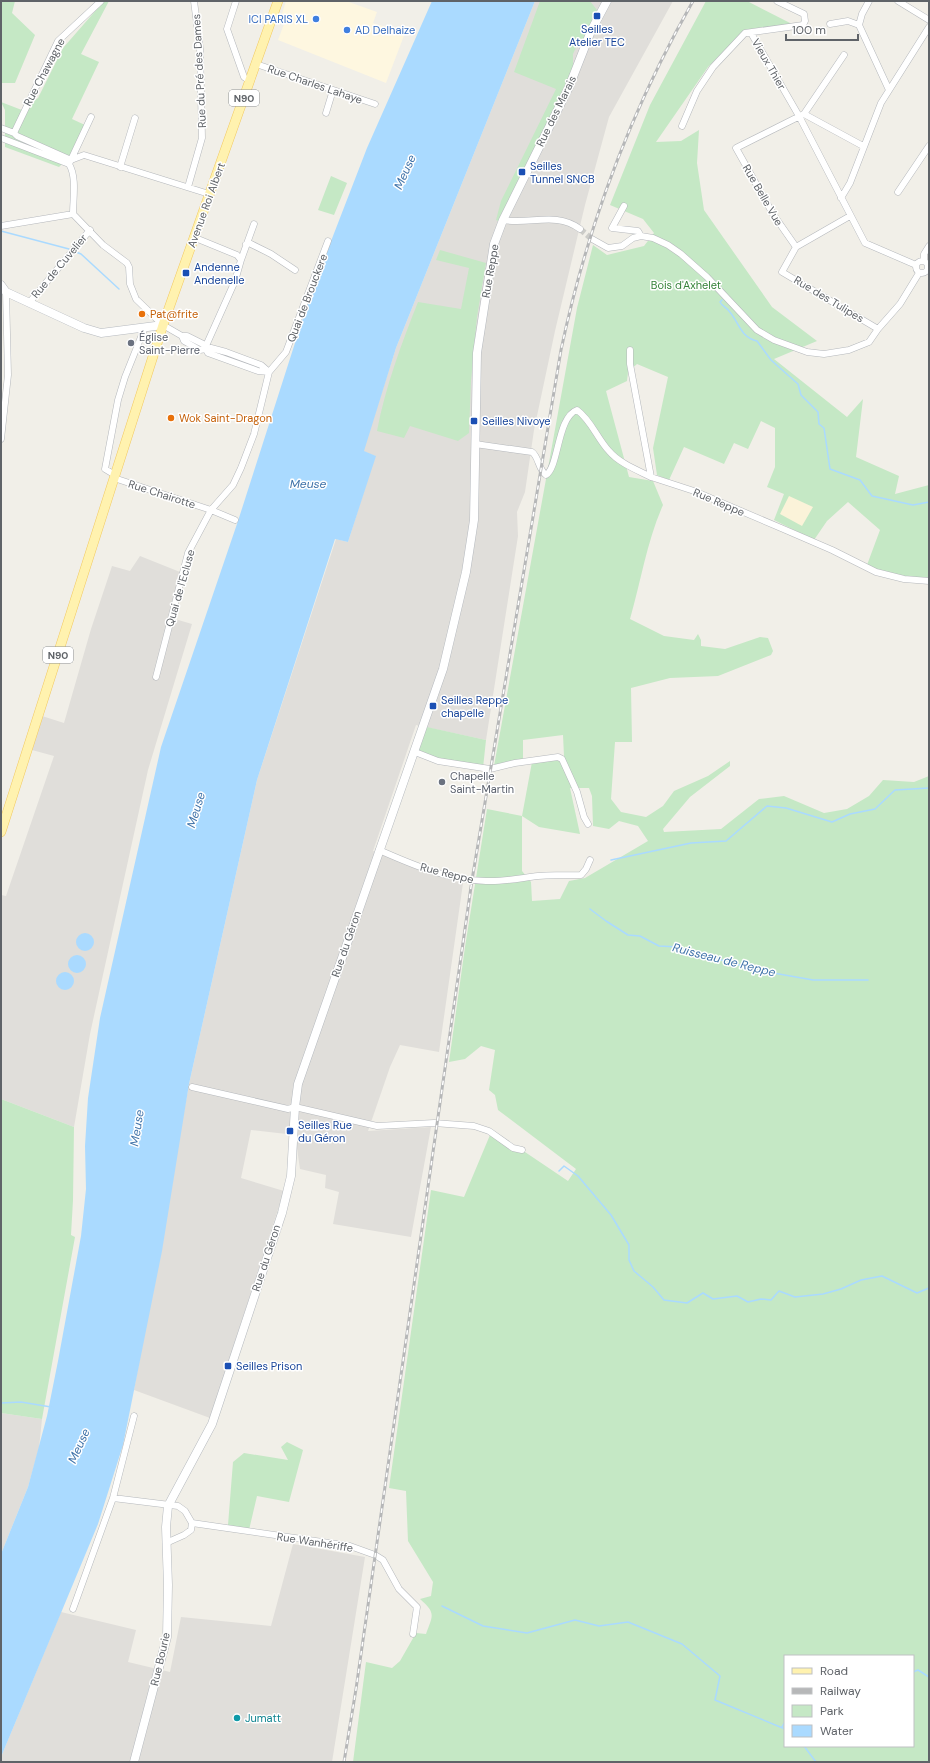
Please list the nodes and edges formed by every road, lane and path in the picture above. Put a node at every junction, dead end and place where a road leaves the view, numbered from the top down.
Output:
1 (101, 1) edge
2 (194, 1) edge
3 (236, 1) edge
4 (278, 1) edge
5 (607, 1) edge
6 (777, 1) edge
7 (869, 1) edge
8 (898, 1) edge
9 (929, 20) edge
10 (830, 24) dead end
11 (859, 25) junction
12 (929, 27) edge
13 (751, 33) junction
14 (844, 55) dead end
15 (256, 64) junction
16 (250, 81) junction
17 (333, 90) junction
18 (889, 90) junction
19 (375, 104) dead end
20 (326, 113) dead end
21 (801, 115) junction
22 (91, 117) dead end
23 (135, 118) dead end
24 (682, 126) dead end
25 (1, 128) edge
26 (14, 133) junction
27 (1, 138) edge
28 (863, 146) junction
29 (929, 146) edge
30 (70, 162) junction
31 (120, 167) junction
32 (188, 187) junction
33 (898, 192) dead end
34 (209, 194) junction
35 (841, 198) junction
36 (624, 206) dead end
37 (72, 214) junction
38 (850, 216) junction
39 (503, 220) junction
40 (254, 224) dead end
41 (1, 226) edge
42 (580, 229) tunnel mouth
43 (90, 230) junction
44 (641, 236) junction
45 (193, 237) junction
46 (592, 239) tunnel mouth
47 (328, 241) dead end
48 (246, 244) junction
49 (929, 246) edge
50 (796, 247) junction
51 (241, 260) junction
52 (924, 261) junction
53 (916, 265) junction
54 (295, 270) dead end
55 (928, 270) edge
56 (919, 273) junction
57 (3, 290) edge
58 (28, 303) junction
59 (163, 325) junction
60 (145, 327) junction
61 (878, 329) junction
62 (205, 348) junction
63 (630, 350) dead end
64 (269, 372) junction
65 (1, 439) edge
66 (475, 444) junction
67 (114, 477) junction
68 (651, 477) junction
69 (210, 510) junction
70 (235, 520) dead end
71 (929, 581) edge
72 (156, 677) dead end
73 (414, 752) junction
74 (588, 824) dead end
75 (1, 832) edge
76 (379, 850) junction
77 (590, 860) dead end
78 (192, 1087) dead end
79 (295, 1107) junction
80 (522, 1150) dead end
81 (134, 1416) dead end
82 (113, 1498) junction
83 (168, 1506) junction
84 (192, 1523) junction
85 (166, 1543) junction
86 (73, 1608) dead end
87 (413, 1634) dead end
88 (134, 1762) edge

1 - 26 street, Rue Chawagne
2 - 32 street, Rue du Pré des Dames
3 - 16 street
4 - 15 main road, Avenue Roi Albert / N90
5 - 39 main road, Rue des Marais
6 - 13 street, Vieux Thier
7 - 11 street
8 - 9 street
10 - 11 street
11 - 18 street
12 - 18 street
13 - 21 street, Vieux Thier
13 - 24 street
14 - 21 street
15 - 16 main road, Avenue Roi Albert / N90
15 - 17 street, Rue Charles Lahaye
16 - 34 main road, Avenue Roi Albert / N90
17 - 19 street, Rue Charles Lahaye
17 - 20 street
18 - 28 street
21 - 28 street
21 - 35 street, Vieux Thier
21 - 50 street, Rue Belle Vue
22 - 30 street
23 - 31 street
25 - 26 street
26 - 30 street
27 - 30 street
28 - 35 street
29 - 33 street
30 - 31 street
30 - 37 street
31 - 32 street
32 - 34 street
34 - 45 main road, Avenue Roi Albert / N90
35 - 38 street, Vieux Thier
36 - 44 street
37 - 41 street
37 - 43 street
38 - 50 street
38 - 53 street, Vieux Thier
39 - 42 street
39 - 66 main road, Rue Reppe
40 - 48 street
43 - 58 street, Rue de Cuvelier
43 - 59 street
44 - 46 street
44 - 61 street
45 - 51 street
45 - 59 main road, Avenue Roi Albert / N90
47 - 64 street, Quai de Brouckere
48 - 51 street
48 - 54 street
49 - 52 street
50 - 61 street, Rue des Tulipes
51 - 62 street
52 - 53 street
52 - 55 street
53 - 56 street
55 - 56 street
56 - 61 street
57 - 58 main road
57 - 65 street
58 - 60 main road
59 - 60 main road
59 - 62 street
59 - 67 main road, Avenue Roi Albert / N90
60 - 67 street
62 - 64 street
63 - 68 street
64 - 69 street, Quai de l'Ecluse
66 - 68 street, Rue Reppe
66 - 73 main road, Rue Reppe
67 - 69 street, Rue Chairotte
67 - 75 main road, N90
68 - 71 street, Rue Reppe
69 - 70 street, Rue Chairotte
69 - 72 street, Quai de l'Ecluse
73 - 74 street
73 - 76 main road, Rue Reppe
76 - 77 street, Rue Reppe
76 - 79 main road, Rue du Géron
78 - 79 street
79 - 80 street
79 - 83 main road, Rue du Géron
81 - 82 street
82 - 83 street
82 - 86 street
83 - 84 street
83 - 85 main road, Rue Bourie
84 - 85 street
84 - 87 street, Rue Wanhériffe
85 - 88 main road, Rue Bourie

